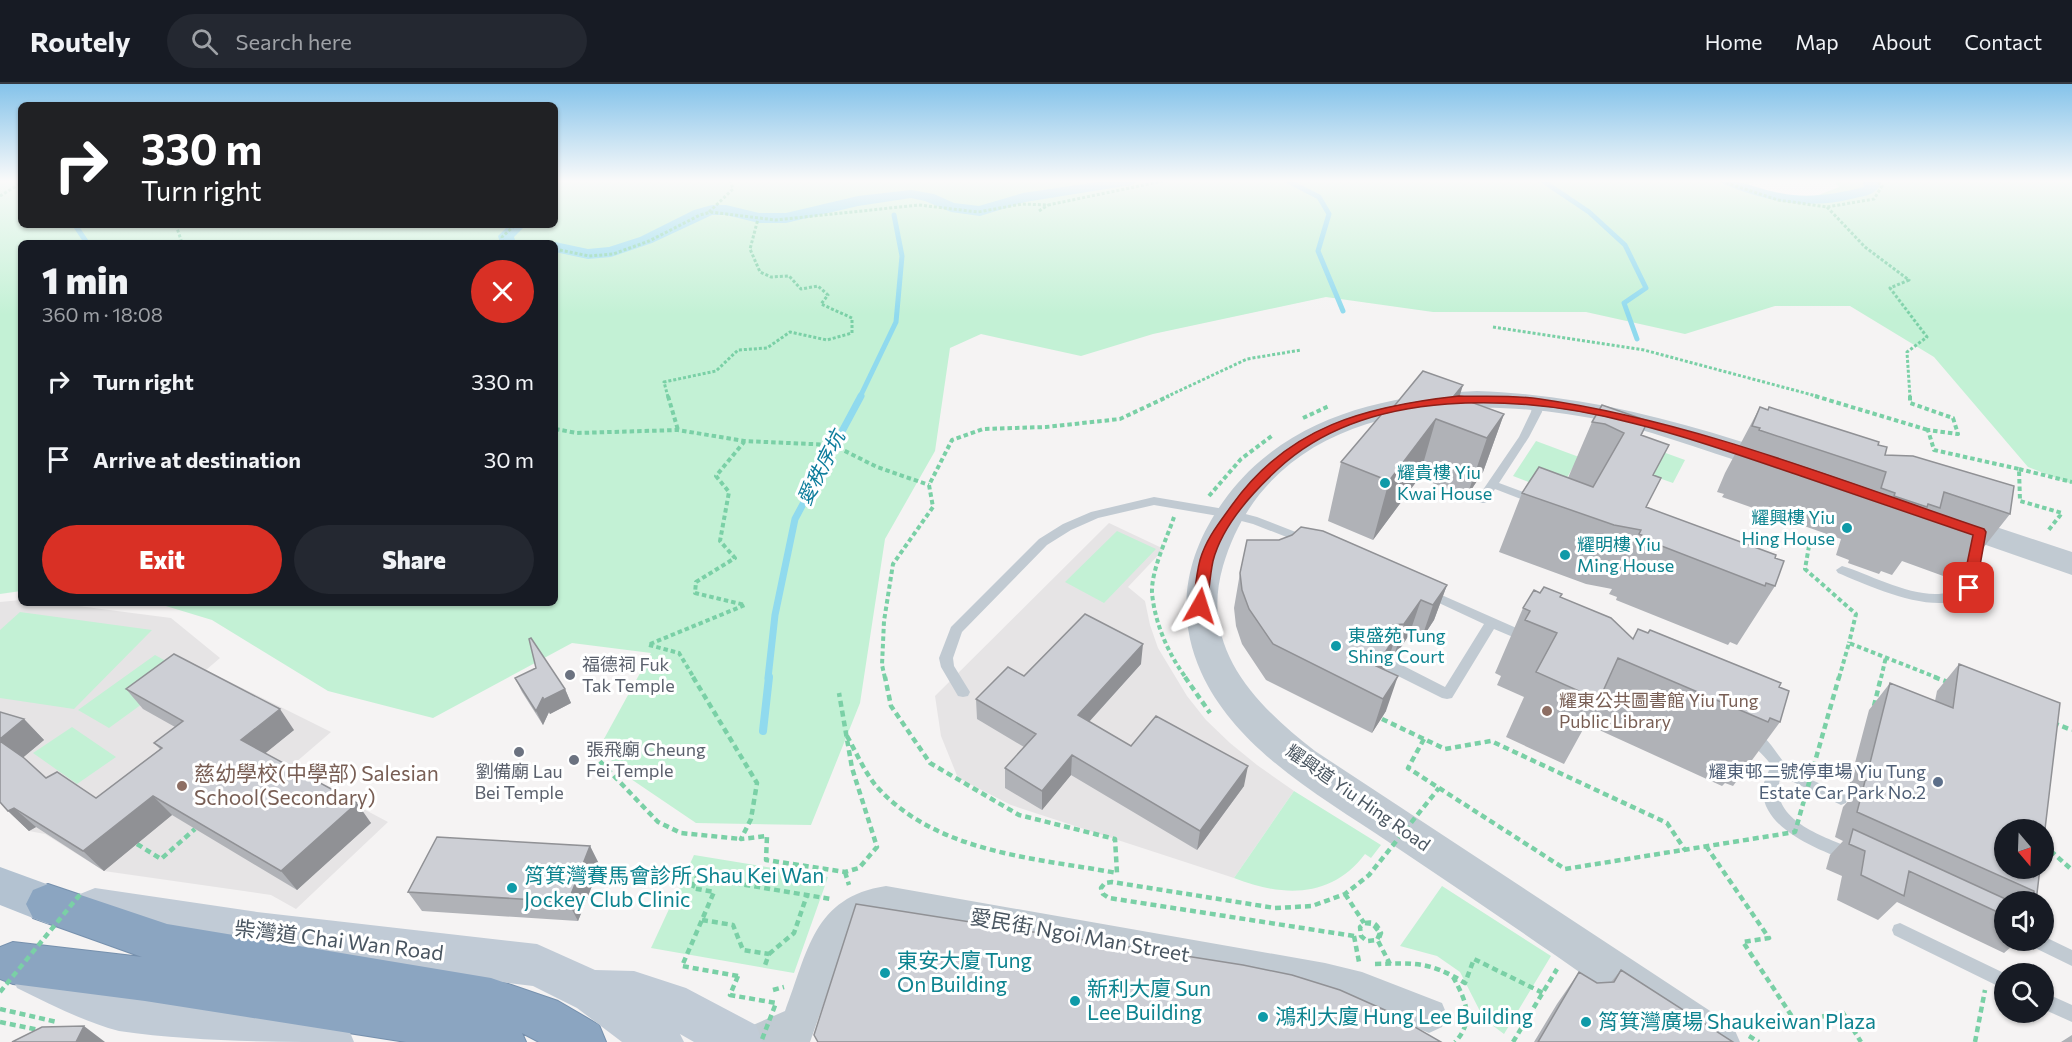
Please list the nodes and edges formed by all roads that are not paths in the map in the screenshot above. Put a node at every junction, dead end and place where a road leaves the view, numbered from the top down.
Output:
1 (1538, 402) junction
2 (1809, 474) edge
3 (1492, 484) junction
4 (1482, 500) dead end
5 (1552, 507) edge
6 (1230, 514) junction
7 (1927, 514) edge
8 (1980, 532) junction
9 (1318, 545) edge
10 (2072, 564) edge
11 (1842, 570) dead end
12 (1416, 588) edge
13 (1492, 622) junction
14 (1535, 641) edge
15 (1389, 665) edge
16 (963, 692) dead end
17 (1739, 730) edge
18 (1778, 765) junction
19 (1841, 799) dead end
20 (1868, 863) edge
21 (0, 886) edge
22 (65, 898) junction
23 (1900, 930) dead end
24 (2054, 949) edge
25 (2072, 957) edge
26 (156, 962) junction
27 (4, 970) edge
28 (1994, 976) edge
29 (585, 989) junction
30 (2054, 1005) edge
31 (2072, 1014) edge
32 (1429, 1015) dead end
33 (796, 1032) edge
34 (1733, 1039) edge
35 (330, 1042) edge
36 (502, 1042) edge
37 (582, 1042) edge
38 (596, 1042) edge
39 (660, 1042) edge
40 (739, 1042) edge
41 (759, 1042) edge

1 - 2 street, 耀興道 Yiu Hing Road
1 - 3 lane
1 - 6 street, 耀興道 Yiu Hing Road
3 - 4 lane
3 - 5 lane
6 - 9 lane
6 - 16 lane
6 - 34 street, 耀興道 Yiu Hing Road
7 - 8 street
8 - 10 street
8 - 11 lane
12 - 13 lane
13 - 14 lane
13 - 15 lane
17 - 18 lane
18 - 19 lane
18 - 20 lane
21 - 22 main road, 柴灣道 Chai Wan Road
22 - 26 highway
22 - 29 main road, 柴灣道 Chai Wan Road
23 - 28 lane
24 - 25 lane
26 - 27 highway
26 - 36 highway
26 - 37 highway
27 - 35 main road
29 - 38 main road
29 - 39 main road, 柴灣道 Chai Wan Road
29 - 40 main road
30 - 31 lane
32 - 33 street, 愛民街 Ngoi Man Street
33 - 41 street, 愛民街 Ngoi Man Street

